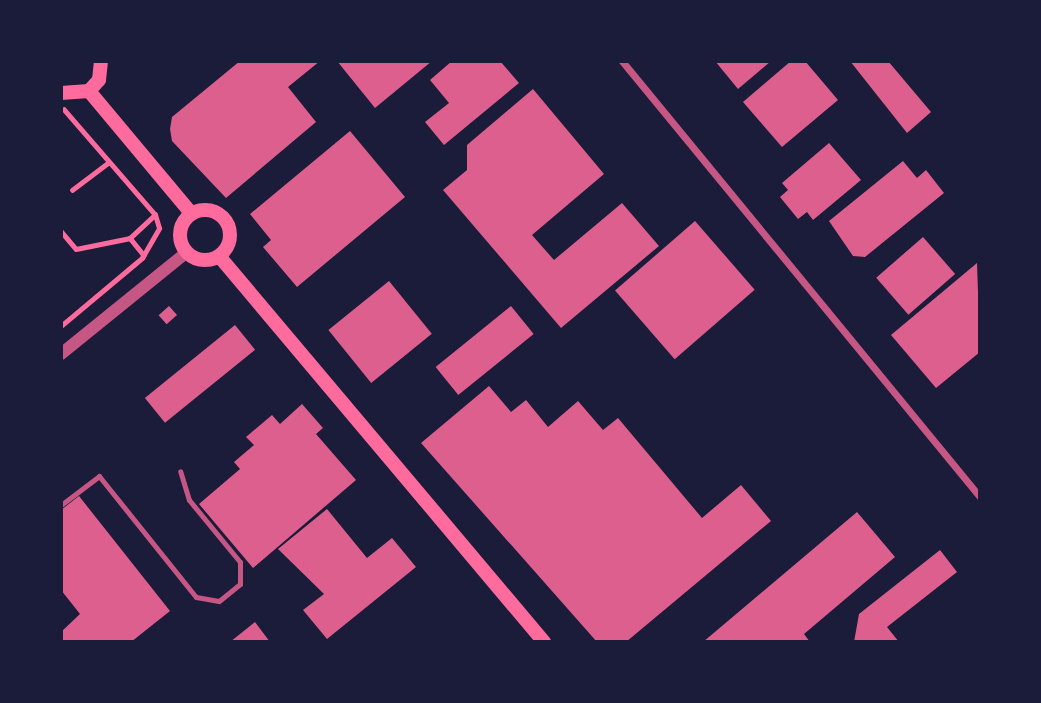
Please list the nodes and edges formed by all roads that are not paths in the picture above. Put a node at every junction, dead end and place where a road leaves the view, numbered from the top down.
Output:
1 (101, 61) edge
2 (622, 61) edge
3 (89, 91) junction
4 (61, 93) edge
5 (192, 214) junction
6 (187, 252) junction
7 (219, 256) junction
8 (61, 354) edge
9 (180, 471) dead end
10 (980, 496) edge
11 (61, 505) edge
12 (535, 639) edge

1 - 3 main road
2 - 10 street
3 - 4 main road
3 - 5 main road
5 - 6 main road
5 - 7 main road
6 - 7 main road
6 - 8 street
7 - 12 main road
9 - 11 lane

